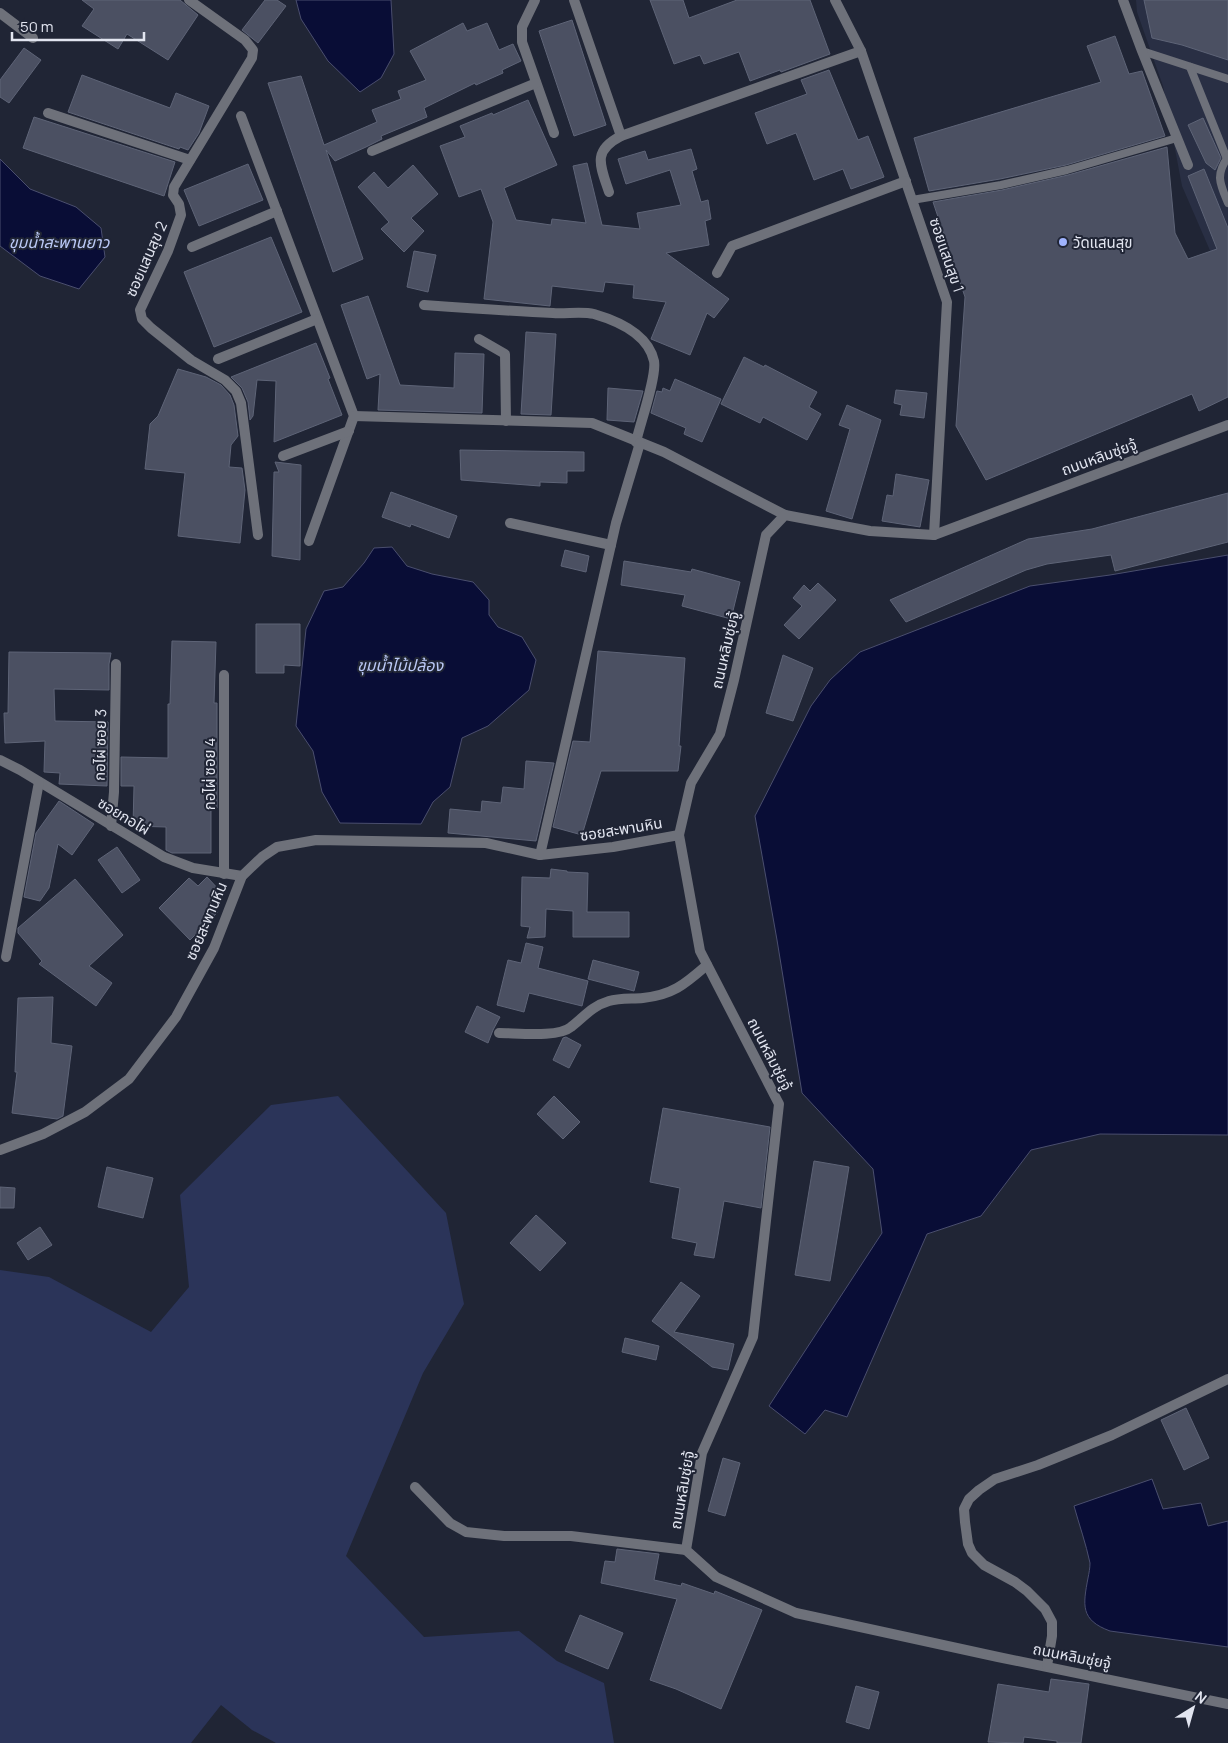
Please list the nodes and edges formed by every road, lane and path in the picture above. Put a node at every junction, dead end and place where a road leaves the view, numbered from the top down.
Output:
1 (189, 0) edge
2 (535, 0) edge
3 (574, 0) edge
4 (835, 0) edge
5 (1123, 0) edge
6 (0, 13) edge
7 (33, 38) dead end
8 (861, 50) junction
9 (1142, 51) junction
10 (1190, 67) junction
11 (1228, 79) edge
12 (536, 83) junction
13 (48, 113) dead end
14 (241, 116) dead end
15 (554, 133) dead end
16 (621, 136) junction
17 (1177, 138) junction
18 (372, 151) dead end
19 (1228, 158) edge
20 (190, 160) junction
21 (1188, 164) dead end
22 (906, 181) junction
23 (608, 192) dead end
24 (912, 200) junction
25 (1228, 203) edge
26 (276, 211) junction
27 (192, 247) dead end
28 (717, 273) dead end
29 (424, 305) dead end
30 (317, 319) junction
31 (479, 339) dead end
32 (218, 360) dead end
33 (354, 416) junction
34 (506, 421) junction
35 (1228, 425) edge
36 (349, 430) junction
37 (638, 442) junction
38 (283, 456) dead end
39 (784, 515) junction
40 (510, 523) dead end
41 (934, 534) junction
42 (258, 536) dead end
43 (309, 541) dead end
44 (611, 545) junction
45 (116, 664) dead end
46 (224, 675) dead end
47 (0, 760) edge
48 (39, 782) junction
49 (111, 826) junction
50 (679, 835) junction
51 (540, 854) junction
52 (224, 874) junction
53 (242, 876) junction
54 (6, 957) dead end
55 (707, 965) junction
56 (499, 1033) dead end
57 (0, 1150) edge
58 (1228, 1379) edge
59 (415, 1487) dead end
60 (686, 1550) junction
61 (1047, 1666) junction
62 (1228, 1704) edge

1 - 20 street, ซอยแสนสุข 2
2 - 12 street
3 - 16 street
4 - 8 street, ซอยแสนสุข 1
5 - 9 street
6 - 7 street
8 - 16 street
8 - 22 street, ซอยแสนสุข 1
9 - 10 lane
9 - 17 street
10 - 11 lane
10 - 19 lane
12 - 15 street
12 - 18 street
13 - 20 street
14 - 26 street
16 - 23 street
17 - 21 street
17 - 24 lane
19 - 25 lane
20 - 42 street, ซอยแสนสุข 2
22 - 24 street, ซอยแสนสุข 1
22 - 28 street
24 - 41 street, ซอยแสนสุข 1
26 - 27 street
26 - 30 street
29 - 37 street
30 - 32 street
30 - 33 street
31 - 34 street
33 - 34 street
33 - 36 street
34 - 37 street
35 - 41 street, ถนนหลิมซุ่ยจู้
36 - 38 street
36 - 43 street
37 - 39 street
37 - 44 street
39 - 41 street, ถนนหลิมซุ่ยจู้
39 - 50 street, ถนนหลิมซุ่ยจู้
40 - 44 street
44 - 51 street
45 - 49 street, กอไผ่ ซอย 3
46 - 52 street, กอไผ่ ซอย 4
47 - 48 street, ซอยกอไผ่
48 - 49 street, ซอยกอไผ่
48 - 54 street
49 - 52 street, ซอยกอไผ่
50 - 51 street, ซอยสะพานหิน
50 - 55 street, ถนนหลิมซุ่ยจู้
51 - 53 street, ซอยสะพานหิน
52 - 53 street, ซอยกอไผ่
53 - 57 street, ซอยสะพานหิน
55 - 56 street
55 - 60 street, ถนนหลิมซุ่ยจู้
58 - 61 street
59 - 60 street
60 - 61 street, ถนนหลิมซุ่ยจู้
61 - 62 street, ถนนหลิมซุ่ยจู้

